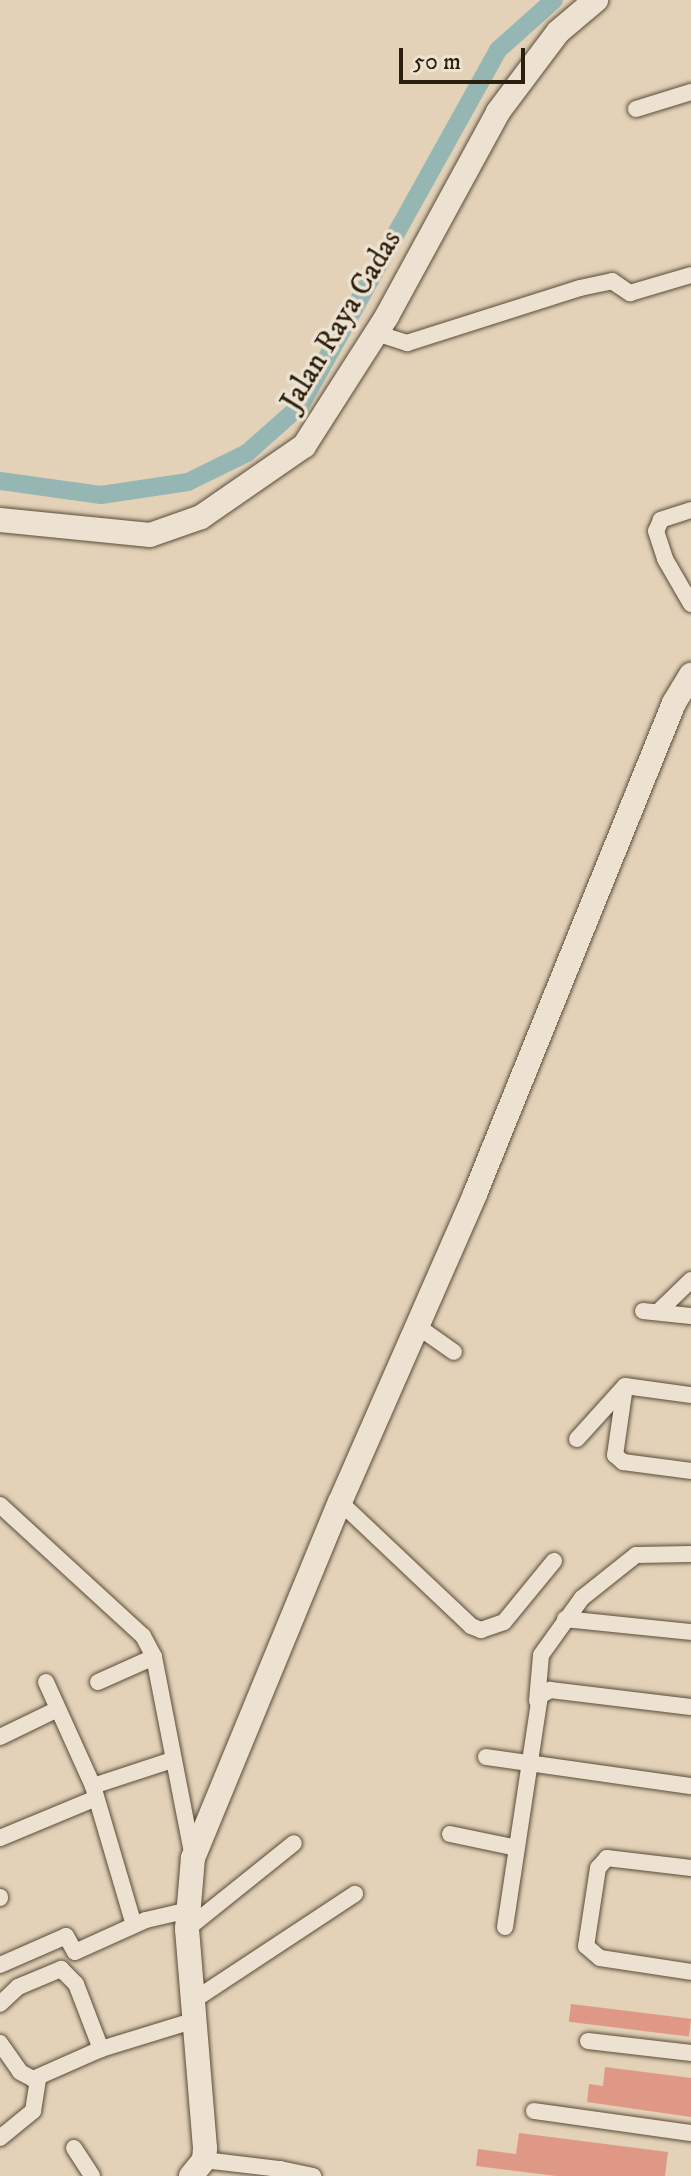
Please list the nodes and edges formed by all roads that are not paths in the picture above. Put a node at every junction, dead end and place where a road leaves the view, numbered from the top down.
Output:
1 (596, 0) edge
2 (691, 92) edge
3 (636, 109) dead end
4 (691, 273) edge
5 (376, 333) junction
6 (691, 510) edge
7 (0, 520) edge
8 (691, 604) edge
9 (691, 675) edge
10 (691, 1280) edge
11 (691, 1316) edge
12 (417, 1326) junction
13 (454, 1352) dead end
14 (625, 1386) junction
15 (691, 1395) edge
16 (577, 1439) dead end
17 (691, 1471) edge
18 (340, 1502) junction
19 (0, 1505) edge
20 (691, 1554) edge
21 (554, 1561) dead end
22 (565, 1619) junction
23 (691, 1632) edge
24 (154, 1657) junction
25 (46, 1682) dead end
26 (98, 1682) dead end
27 (537, 1701) junction
28 (691, 1707) edge
29 (58, 1709) junction
30 (0, 1737) edge
31 (486, 1757) dead end
32 (172, 1760) junction
33 (529, 1766) junction
34 (691, 1786) edge
35 (93, 1793) junction
36 (450, 1834) dead end
37 (0, 1837) edge
38 (294, 1843) dead end
39 (517, 1848) junction
40 (193, 1858) junction
41 (691, 1868) edge
42 (355, 1894) dead end
43 (188, 1920) junction
44 (134, 1925) junction
45 (505, 1927) dead end
46 (2, 1959) edge
47 (691, 1972) edge
48 (0, 2004) edge
49 (195, 2010) junction
50 (588, 2041) dead end
51 (0, 2043) edge
52 (101, 2049) junction
53 (691, 2053) edge
54 (38, 2078) junction
55 (534, 2111) dead end
56 (691, 2133) edge
57 (0, 2138) edge
58 (74, 2148) dead end
59 (208, 2163) edge
60 (279, 2173) edge
61 (92, 2176) edge
62 (313, 2176) edge

1 - 5 street, Jalan Raya Cadas
2 - 3 street
4 - 5 street
5 - 7 street, Jalan Raya Cadas
6 - 8 street
9 - 12 street
10 - 11 street
12 - 13 street
12 - 18 street
14 - 15 street
14 - 16 street
14 - 17 street
18 - 21 street
18 - 40 street
19 - 24 street
20 - 22 street
22 - 23 street
22 - 27 street
24 - 26 street
24 - 32 street
25 - 29 street
27 - 28 street
27 - 33 street
29 - 30 street
29 - 35 street
31 - 33 street
32 - 35 street
32 - 40 street
33 - 34 street
33 - 39 street
35 - 37 street
35 - 44 street
36 - 39 street
38 - 43 street
39 - 45 street
40 - 43 street
41 - 47 street
42 - 49 street
43 - 44 street
43 - 49 street
44 - 46 street
48 - 52 street
49 - 52 street
49 - 59 street
50 - 53 street
51 - 54 street
52 - 54 street
54 - 57 street
55 - 56 street
58 - 61 street
59 - 60 street
60 - 62 street

